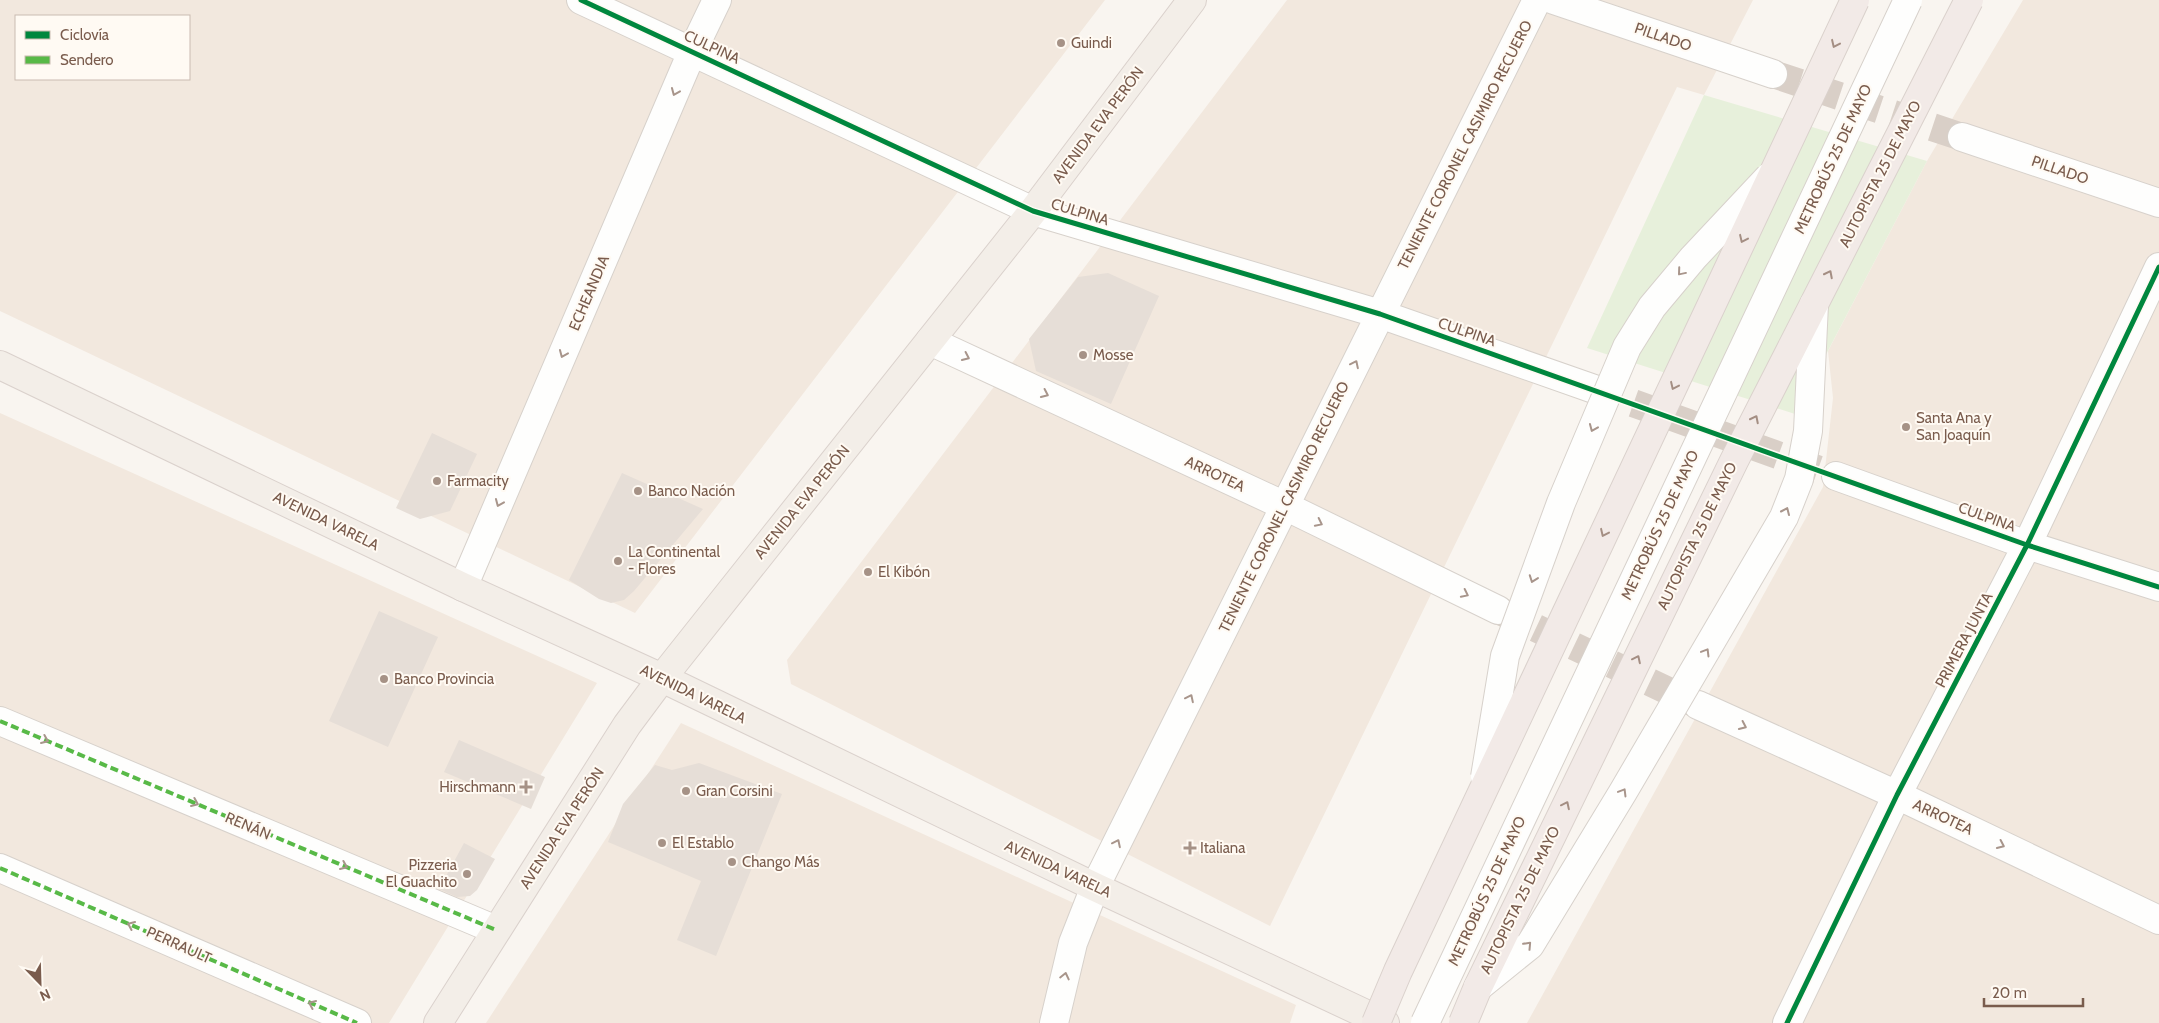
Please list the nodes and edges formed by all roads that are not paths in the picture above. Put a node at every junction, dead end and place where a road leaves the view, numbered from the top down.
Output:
1 (581, 0) edge
2 (718, 0) edge
3 (1192, 0) edge
4 (1537, 0) edge
5 (1554, 0) edge
6 (1855, 0) edge
7 (1908, 0) edge
8 (1969, 0) edge
9 (692, 52) junction
10 (1773, 74) tunnel mouth
11 (1962, 137) tunnel mouth
12 (1774, 172) junction
13 (2159, 203) edge
14 (1033, 211) junction
15 (2159, 267) edge
16 (1814, 304) junction
17 (1380, 314) junction
18 (930, 341) junction
19 (0, 364) edge
20 (1594, 389) tunnel mouth
21 (1836, 476) tunnel mouth
22 (1285, 506) junction
23 (2027, 545) junction
24 (463, 587) junction
25 (2159, 587) edge
26 (1498, 610) tunnel mouth
27 (662, 678) junction
28 (1698, 705) tunnel mouth
29 (0, 721) edge
30 (1483, 790) junction
31 (1897, 795) junction
32 (0, 868) edge
33 (1095, 887) junction
34 (2159, 920) edge
35 (496, 930) junction
36 (1478, 987) junction
37 (357, 1023) edge
38 (438, 1023) edge
39 (1054, 1023) edge
40 (1376, 1023) edge
41 (1385, 1023) edge
42 (1425, 1023) edge
43 (1463, 1023) edge
44 (1787, 1023) edge

1 - 9 street, CULPINA
2 - 9 street, ECHEANDIA
3 - 14 main road, AVENIDA EVA PERÓN
4 - 17 street, TENIENTE CORONEL CASIMIRO RECUERO
5 - 10 street, PILLADO
6 -> 12 highway, bridge
7 - 42 street, METROBÚS 25 DE MAYO, bridge
16 -> 8 highway, AUTOPISTA 25 DE MAYO, bridge
9 - 14 street, CULPINA
9 -> 24 street, ECHEANDIA
11 - 13 street, PILLADO
12 -> 30 highway, bridge
12 -> 30 street, bridge
14 - 17 street, CULPINA
14 - 18 main road, AVENIDA EVA PERÓN
15 - 23 street, PRIMERA JUNTA
36 -> 16 highway, AUTOPISTA 25 DE MAYO, bridge
36 -> 16 street, bridge
17 - 20 street, CULPINA
22 -> 17 street, TENIENTE CORONEL CASIMIRO RECUERO
18 -> 22 street, ARROTEA
18 - 27 main road, AVENIDA EVA PERÓN
19 - 24 main road, AVENIDA VARELA
21 - 23 street, CULPINA
22 -> 26 street, ARROTEA
33 -> 22 street, TENIENTE CORONEL CASIMIRO RECUERO
23 - 25 street, CULPINA
23 - 31 street, PRIMERA JUNTA
24 - 27 main road, AVENIDA VARELA
27 - 33 main road, AVENIDA VARELA
27 - 35 main road, AVENIDA EVA PERÓN
28 -> 31 street, ARROTEA
29 -> 35 street, RENÁN
30 - 40 highway, bridge
31 -> 34 street, ARROTEA
31 - 44 street, PRIMERA JUNTA
37 -> 32 street, PERRAULT
39 -> 33 street, TENIENTE CORONEL CASIMIRO RECUERO
33 - 41 main road, AVENIDA VARELA
35 - 38 main road, AVENIDA EVA PERÓN
36 - 43 highway, AUTOPISTA 25 DE MAYO, bridge

